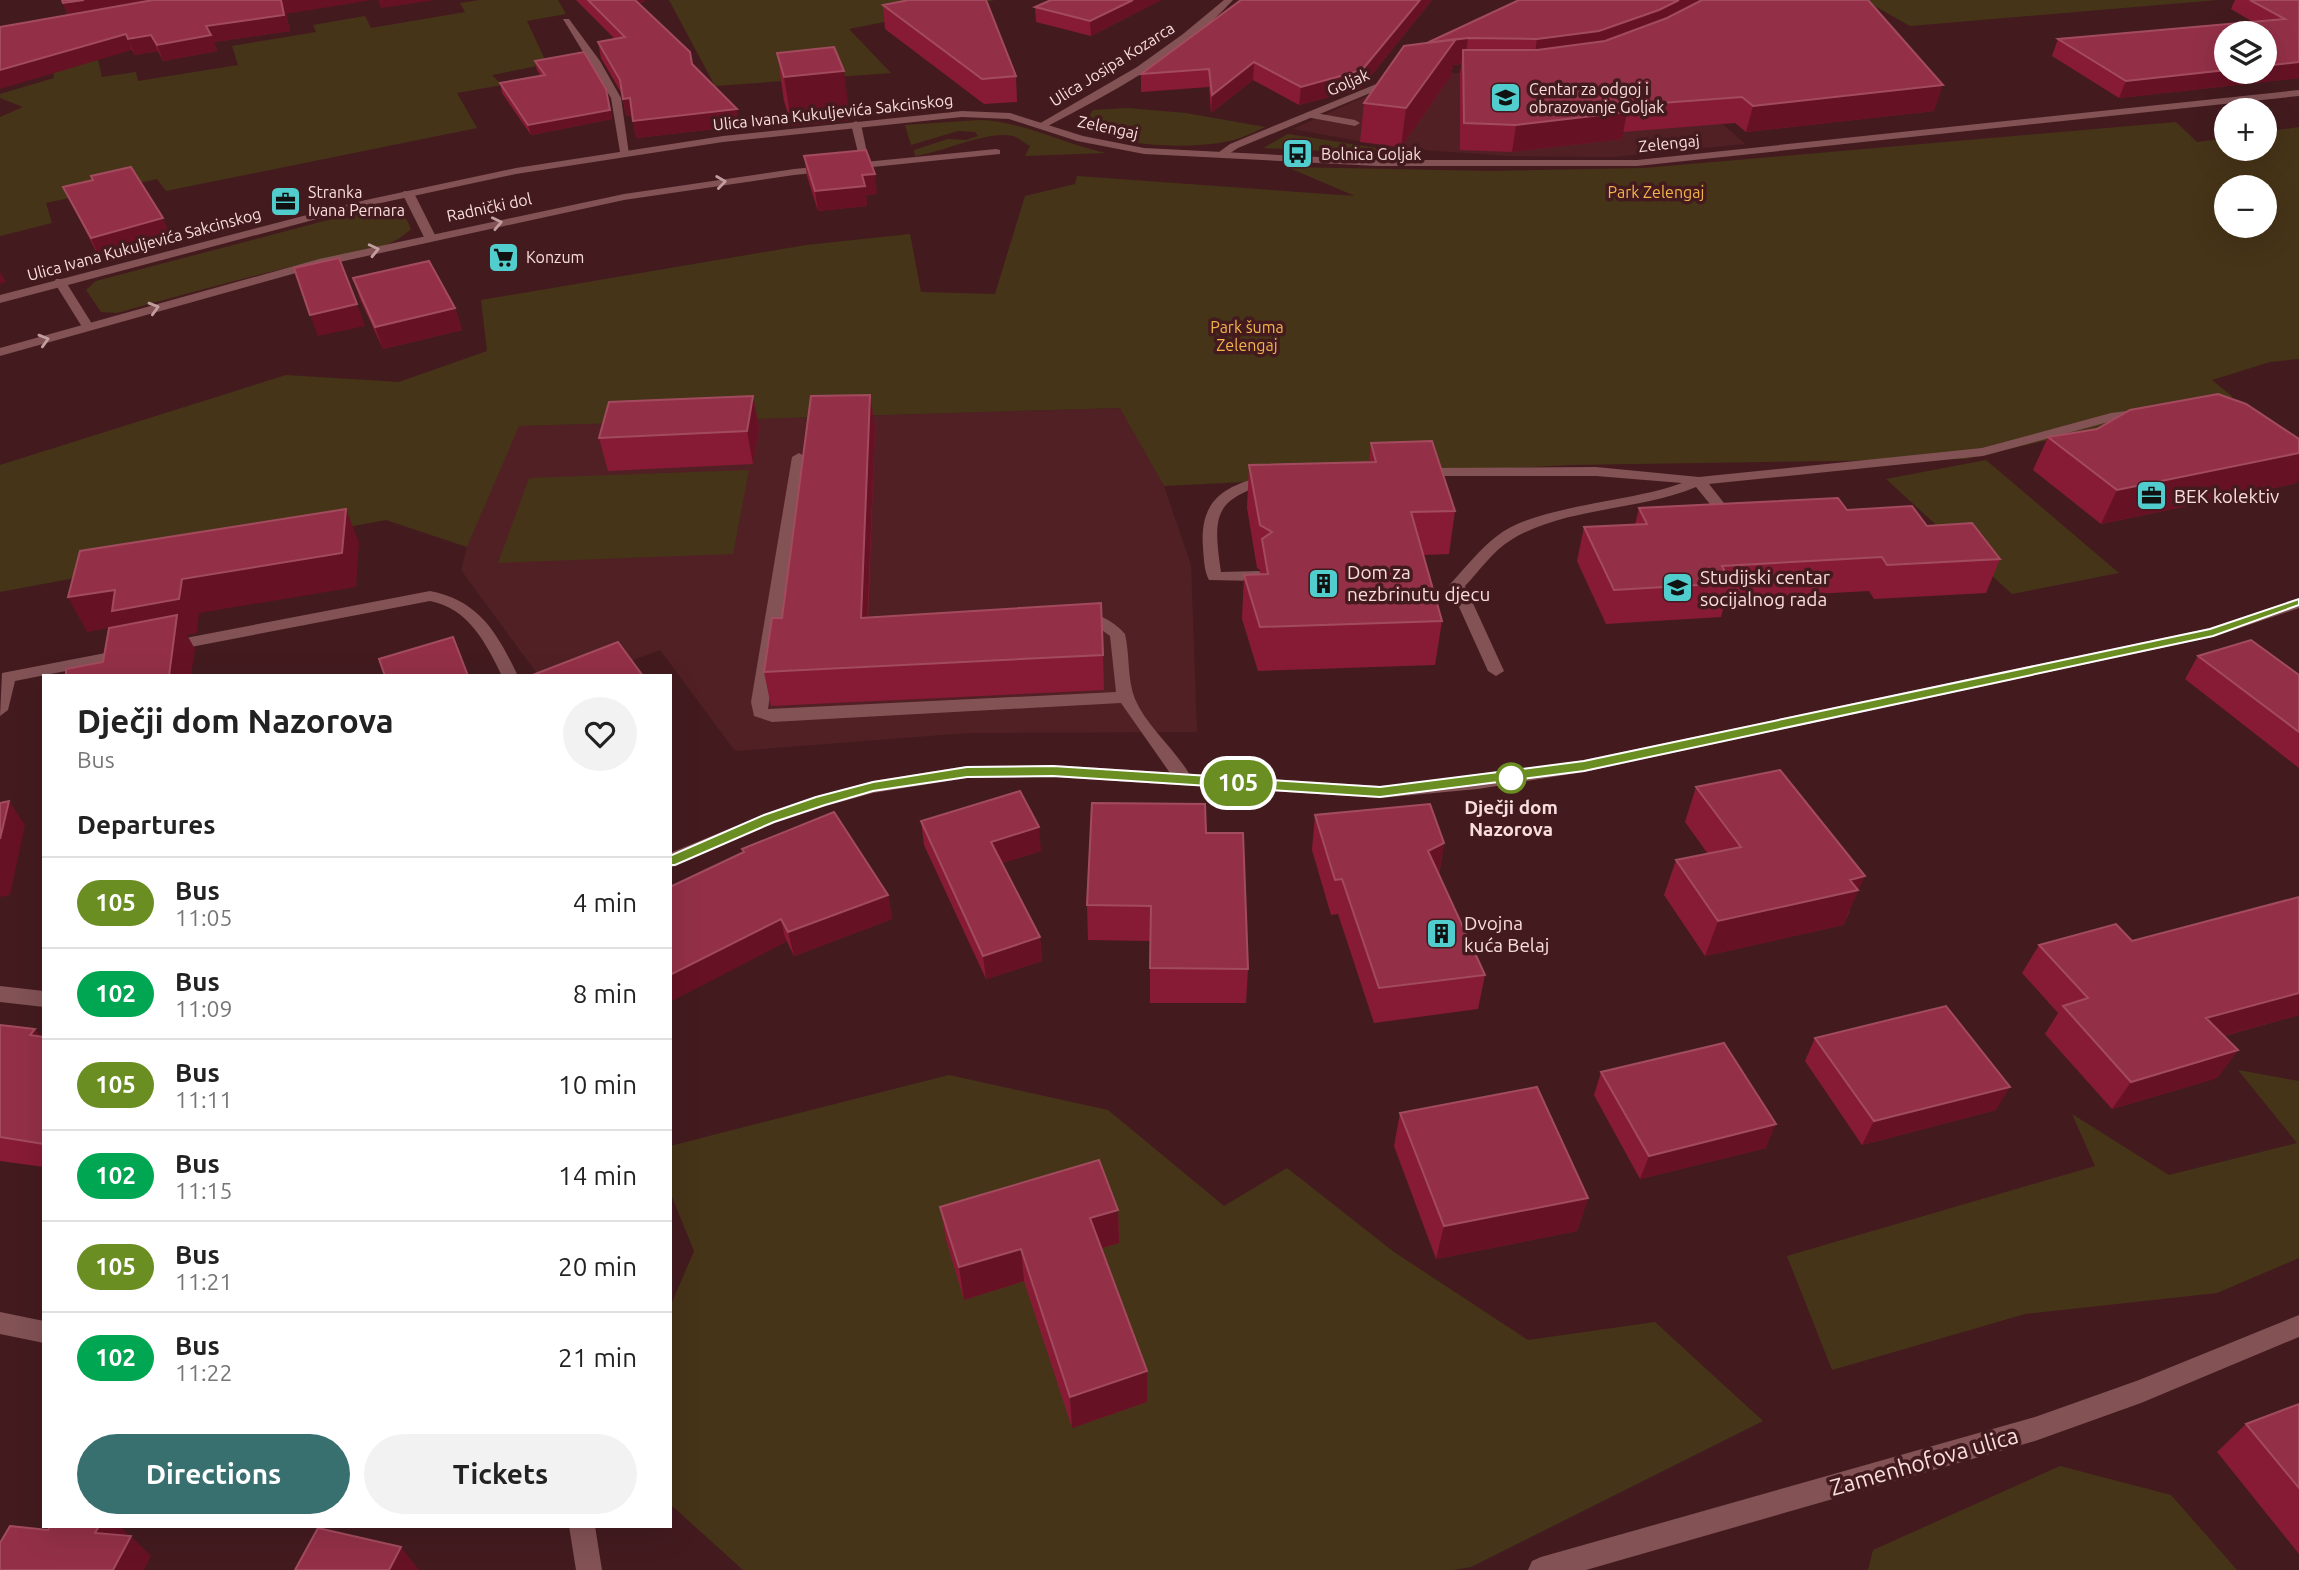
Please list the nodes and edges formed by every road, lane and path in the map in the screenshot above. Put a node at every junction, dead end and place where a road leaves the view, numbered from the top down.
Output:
1 (1228, 0) edge
2 (566, 22) dead end
3 (1410, 75) edge
4 (2299, 93) edge
5 (1310, 115) junction
6 (1355, 123) dead end
7 (856, 124) junction
8 (1042, 125) junction
9 (625, 152) junction
10 (996, 152) dead end
11 (1220, 155) junction
12 (866, 165) junction
13 (408, 193) junction
14 (430, 237) junction
15 (60, 282) junction
16 (0, 299) edge
17 (88, 327) junction
18 (0, 352) edge
19 (2162, 412) edge
20 (799, 457) dead end
21 (1401, 472) edge
22 (1286, 476) edge
23 (1699, 481) junction
24 (1732, 522) edge
25 (1259, 576) edge
26 (2299, 603) edge
27 (1064, 615) edge
28 (1496, 671) dead end
29 (509, 674) edge
30 (1126, 697) junction
31 (0, 710) edge
32 (1183, 779) junction
33 (672, 860) edge
34 (0, 994) edge
35 (42, 999) edge
36 (0, 1323) edge
37 (2299, 1326) edge
38 (42, 1332) edge
39 (582, 1528) edge
40 (589, 1570) edge
41 (1541, 1570) edge

1 - 8 street, Ulica Josipa Kozarca
2 - 9 street
3 - 5 street, Goljak
4 - 11 street, Zelengaj
5 - 6 street
5 - 11 street, Goljak
7 - 8 street, Ulica Ivana Kukuljevića Sakcinskog
7 - 9 street, Ulica Ivana Kukuljevića Sakcinskog
7 - 12 street
8 - 11 street, Zelengaj
9 - 13 street, Ulica Ivana Kukuljevića Sakcinskog
10 - 12 street, Radnički dol
14 -> 12 street, Radnički dol
13 - 14 street
13 - 15 street, Ulica Ivana Kukuljevića Sakcinskog
17 -> 14 street, Radnički dol
15 - 16 street, Ulica Ivana Kukuljevića Sakcinskog
15 - 17 street
18 -> 17 street, Radnički dol
19 - 23 street
20 - 30 street
21 - 23 street
22 - 25 street
23 - 24 street
23 - 28 street
26 - 32 street
27 - 30 street
29 - 31 street
30 - 32 street
32 - 33 street
34 - 35 street
36 - 38 street
37 - 41 street, Zamenhofova ulica
39 - 40 street

